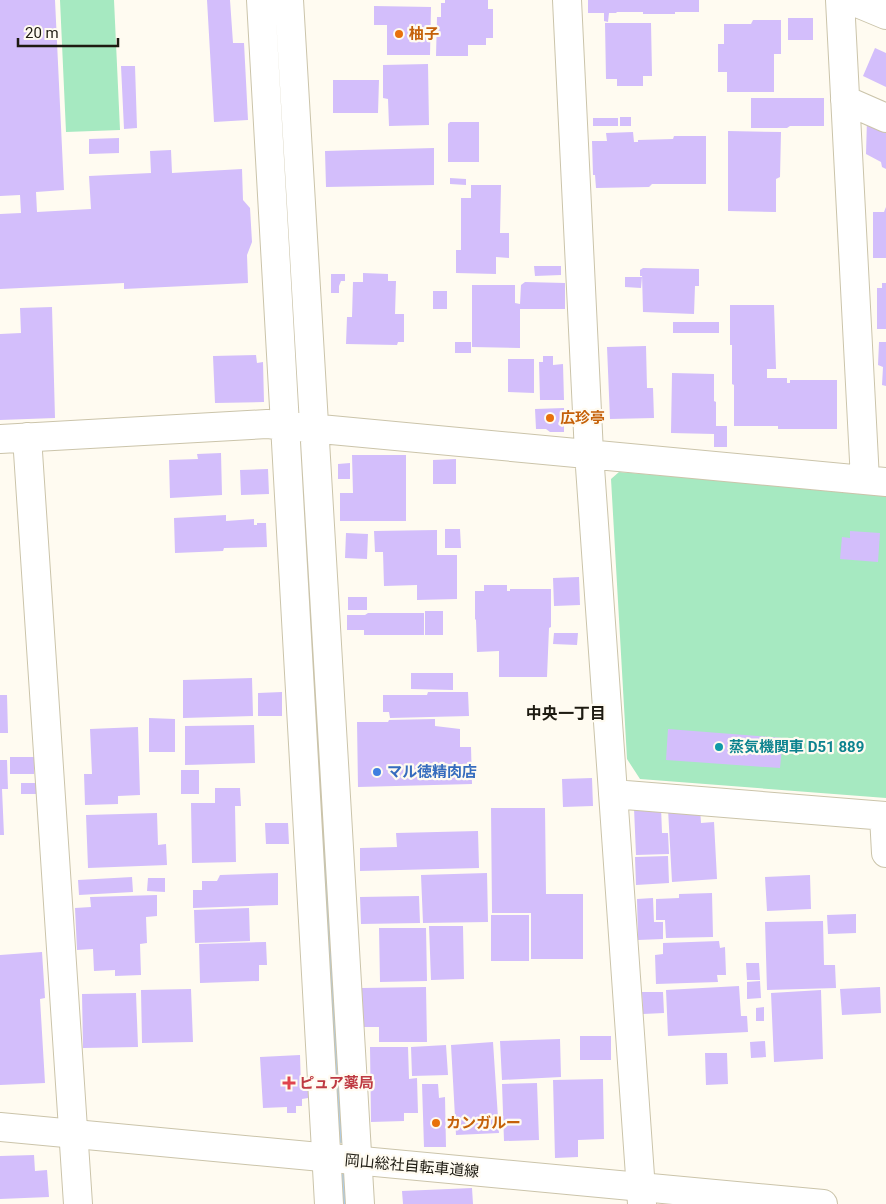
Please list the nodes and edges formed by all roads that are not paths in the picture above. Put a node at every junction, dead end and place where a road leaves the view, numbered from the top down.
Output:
1 (262, 0) edge
2 (289, 0) edge
3 (567, 0) edge
4 (840, 0) edge
5 (850, 0) edge
6 (886, 15) edge
7 (845, 100) junction
8 (886, 118) edge
9 (286, 426) junction
10 (314, 428) junction
11 (27, 437) junction
12 (0, 439) edge
13 (589, 453) junction
14 (875, 481) edge
15 (612, 794) junction
16 (885, 816) edge
17 (886, 853) edge
18 (0, 1127) edge
19 (74, 1134) junction
20 (326, 1158) junction
21 (357, 1160) junction
22 (641, 1196) edge
23 (78, 1204) edge
24 (329, 1204) edge
25 (360, 1204) edge
26 (823, 1204) edge

1 - 9 street
2 - 10 street
3 - 13 street
4 - 7 street
5 - 6 street
7 - 8 street
7 - 14 street
9 - 10 street
9 - 11 street
9 - 20 street
10 - 13 street
10 - 21 street
11 - 12 street
11 - 19 street
13 - 14 street
13 - 15 street
15 - 16 street
15 - 22 street
16 - 17 street
18 - 19 street, 岡山総社自転車道線
19 - 20 street, 岡山総社自転車道線
19 - 23 street
20 - 21 street, 岡山総社自転車道線
20 - 24 street
21 - 22 street, 岡山総社自転車道線
21 - 25 street
22 - 26 street, 岡山総社自転車道線

